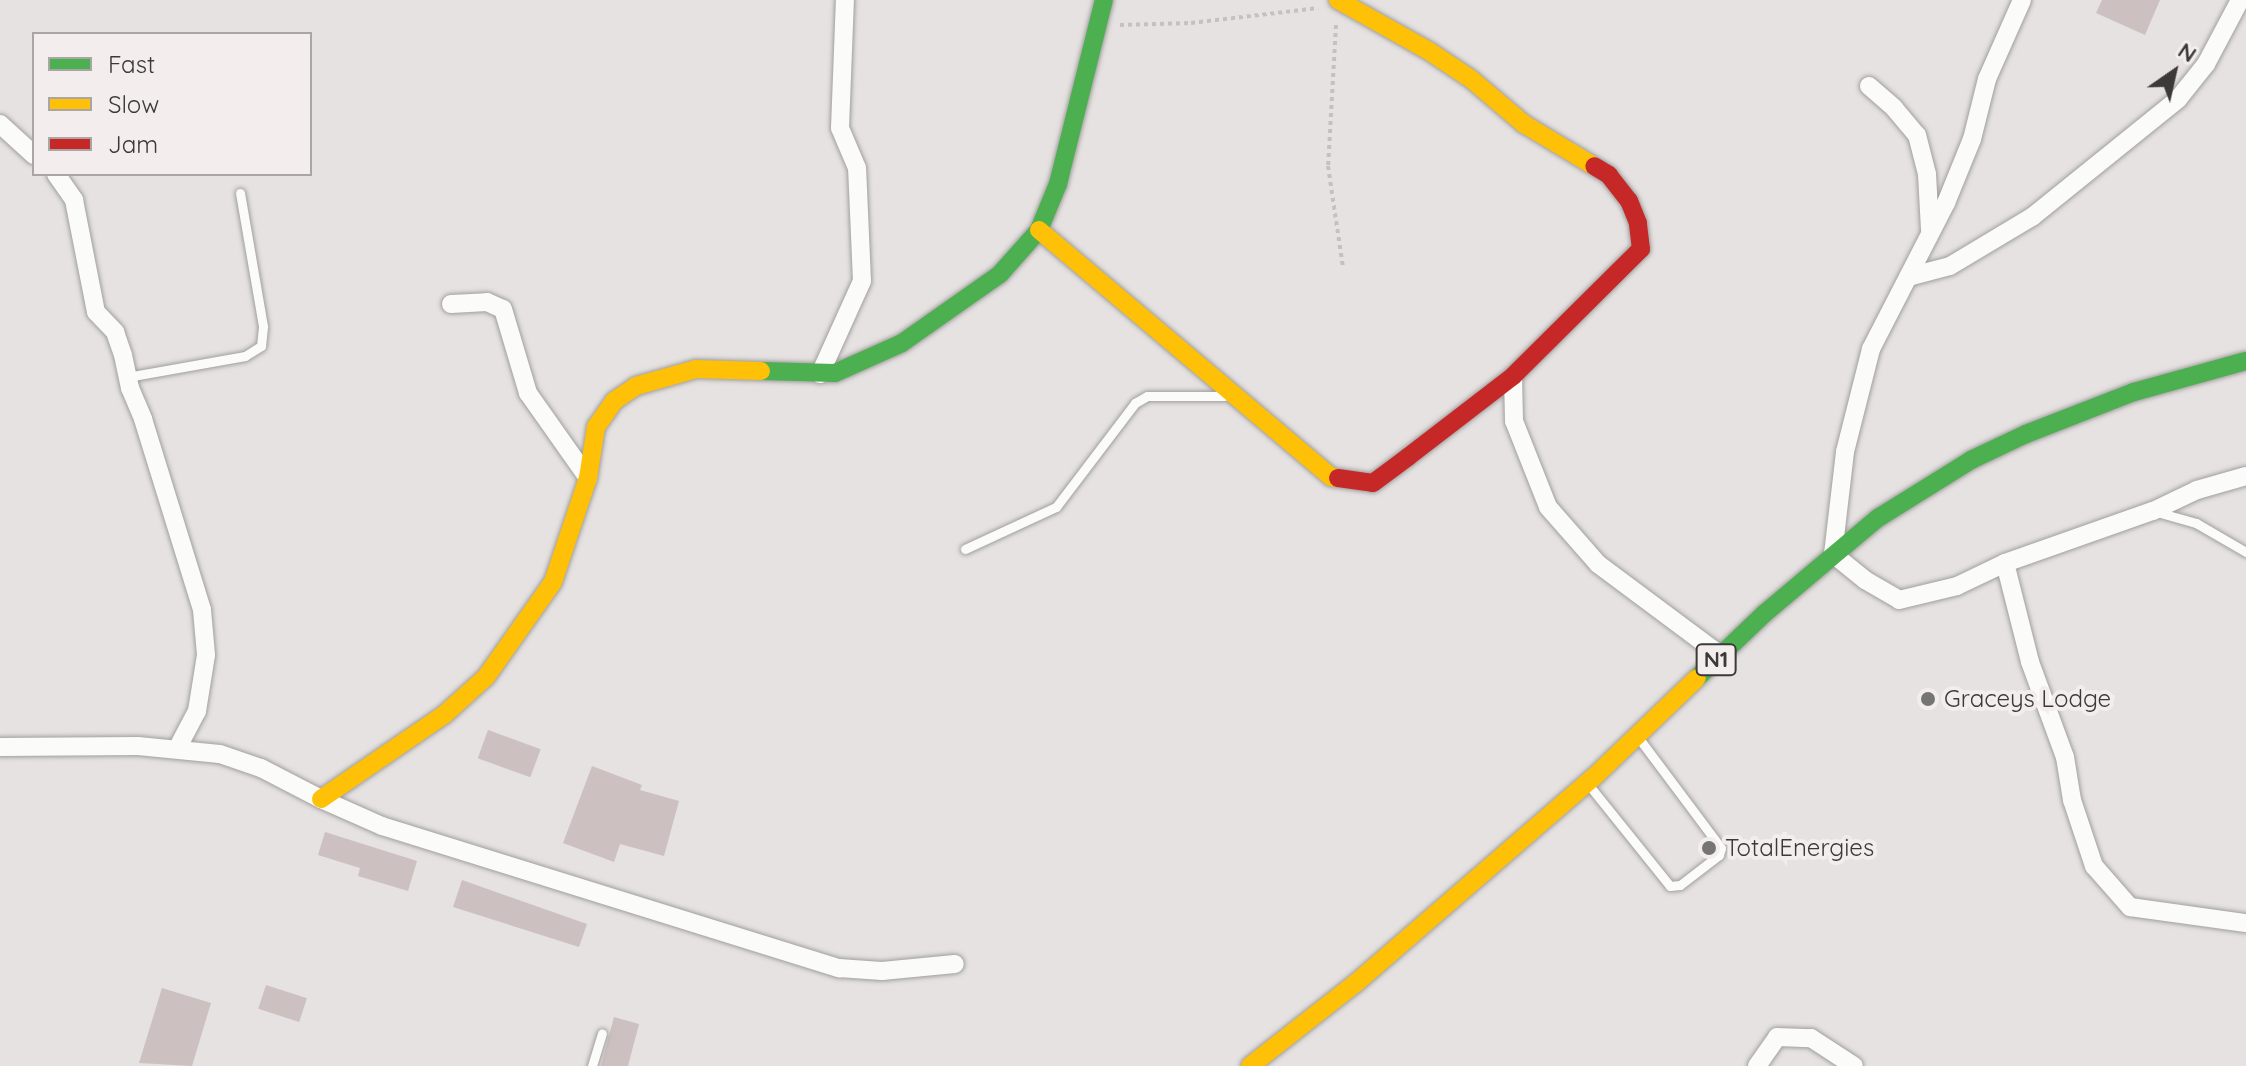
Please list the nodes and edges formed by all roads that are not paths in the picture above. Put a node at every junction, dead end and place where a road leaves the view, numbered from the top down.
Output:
1 (845, 0) edge
2 (1104, 0) edge
3 (2022, 0) edge
4 (2240, 0) edge
5 (1336, 1) edge
6 (1869, 86) dead end
7 (0, 124) edge
8 (32, 153) edge
9 (57, 176) edge
10 (240, 193) dead end
11 (1039, 230) junction
12 (1930, 233) junction
13 (1908, 277) junction
14 (451, 304) dead end
15 (2246, 361) edge
16 (820, 374) junction
17 (1513, 376) junction
18 (127, 377) junction
19 (1236, 396) junction
20 (2246, 476) edge
21 (588, 478) junction
22 (2153, 511) junction
23 (965, 549) dead end
24 (2246, 552) edge
25 (1833, 554) junction
26 (2005, 563) junction
27 (1720, 655) junction
28 (1637, 735) junction
29 (0, 747) edge
30 (178, 747) junction
31 (1587, 783) junction
32 (321, 799) junction
33 (2246, 923) edge
34 (955, 964) dead end
35 (602, 1033) dead end
36 (592, 1066) edge
37 (1250, 1066) edge
38 (1757, 1066) edge
39 (1854, 1066) edge

1 - 16 street
2 - 11 main road
3 - 12 street
4 - 13 street
5 - 17 main road
6 - 12 street
7 - 8 street
9 - 18 street
10 - 18 lane
11 - 16 main road
11 - 19 main road
12 - 13 street
13 - 25 street
14 - 21 street
15 - 25 main road, N1
16 - 21 main road
17 - 19 main road
17 - 27 street
18 - 30 street
19 - 23 lane
20 - 22 street
21 - 32 main road
22 - 24 lane
22 - 26 street
25 - 26 street
25 - 27 main road, N1
26 - 33 street
27 - 28 main road, N1
28 - 31 main road, N1
28 - 31 lane
29 - 30 street
30 - 32 street
31 - 37 main road, N1
32 - 34 street
35 - 36 lane
38 - 39 street

